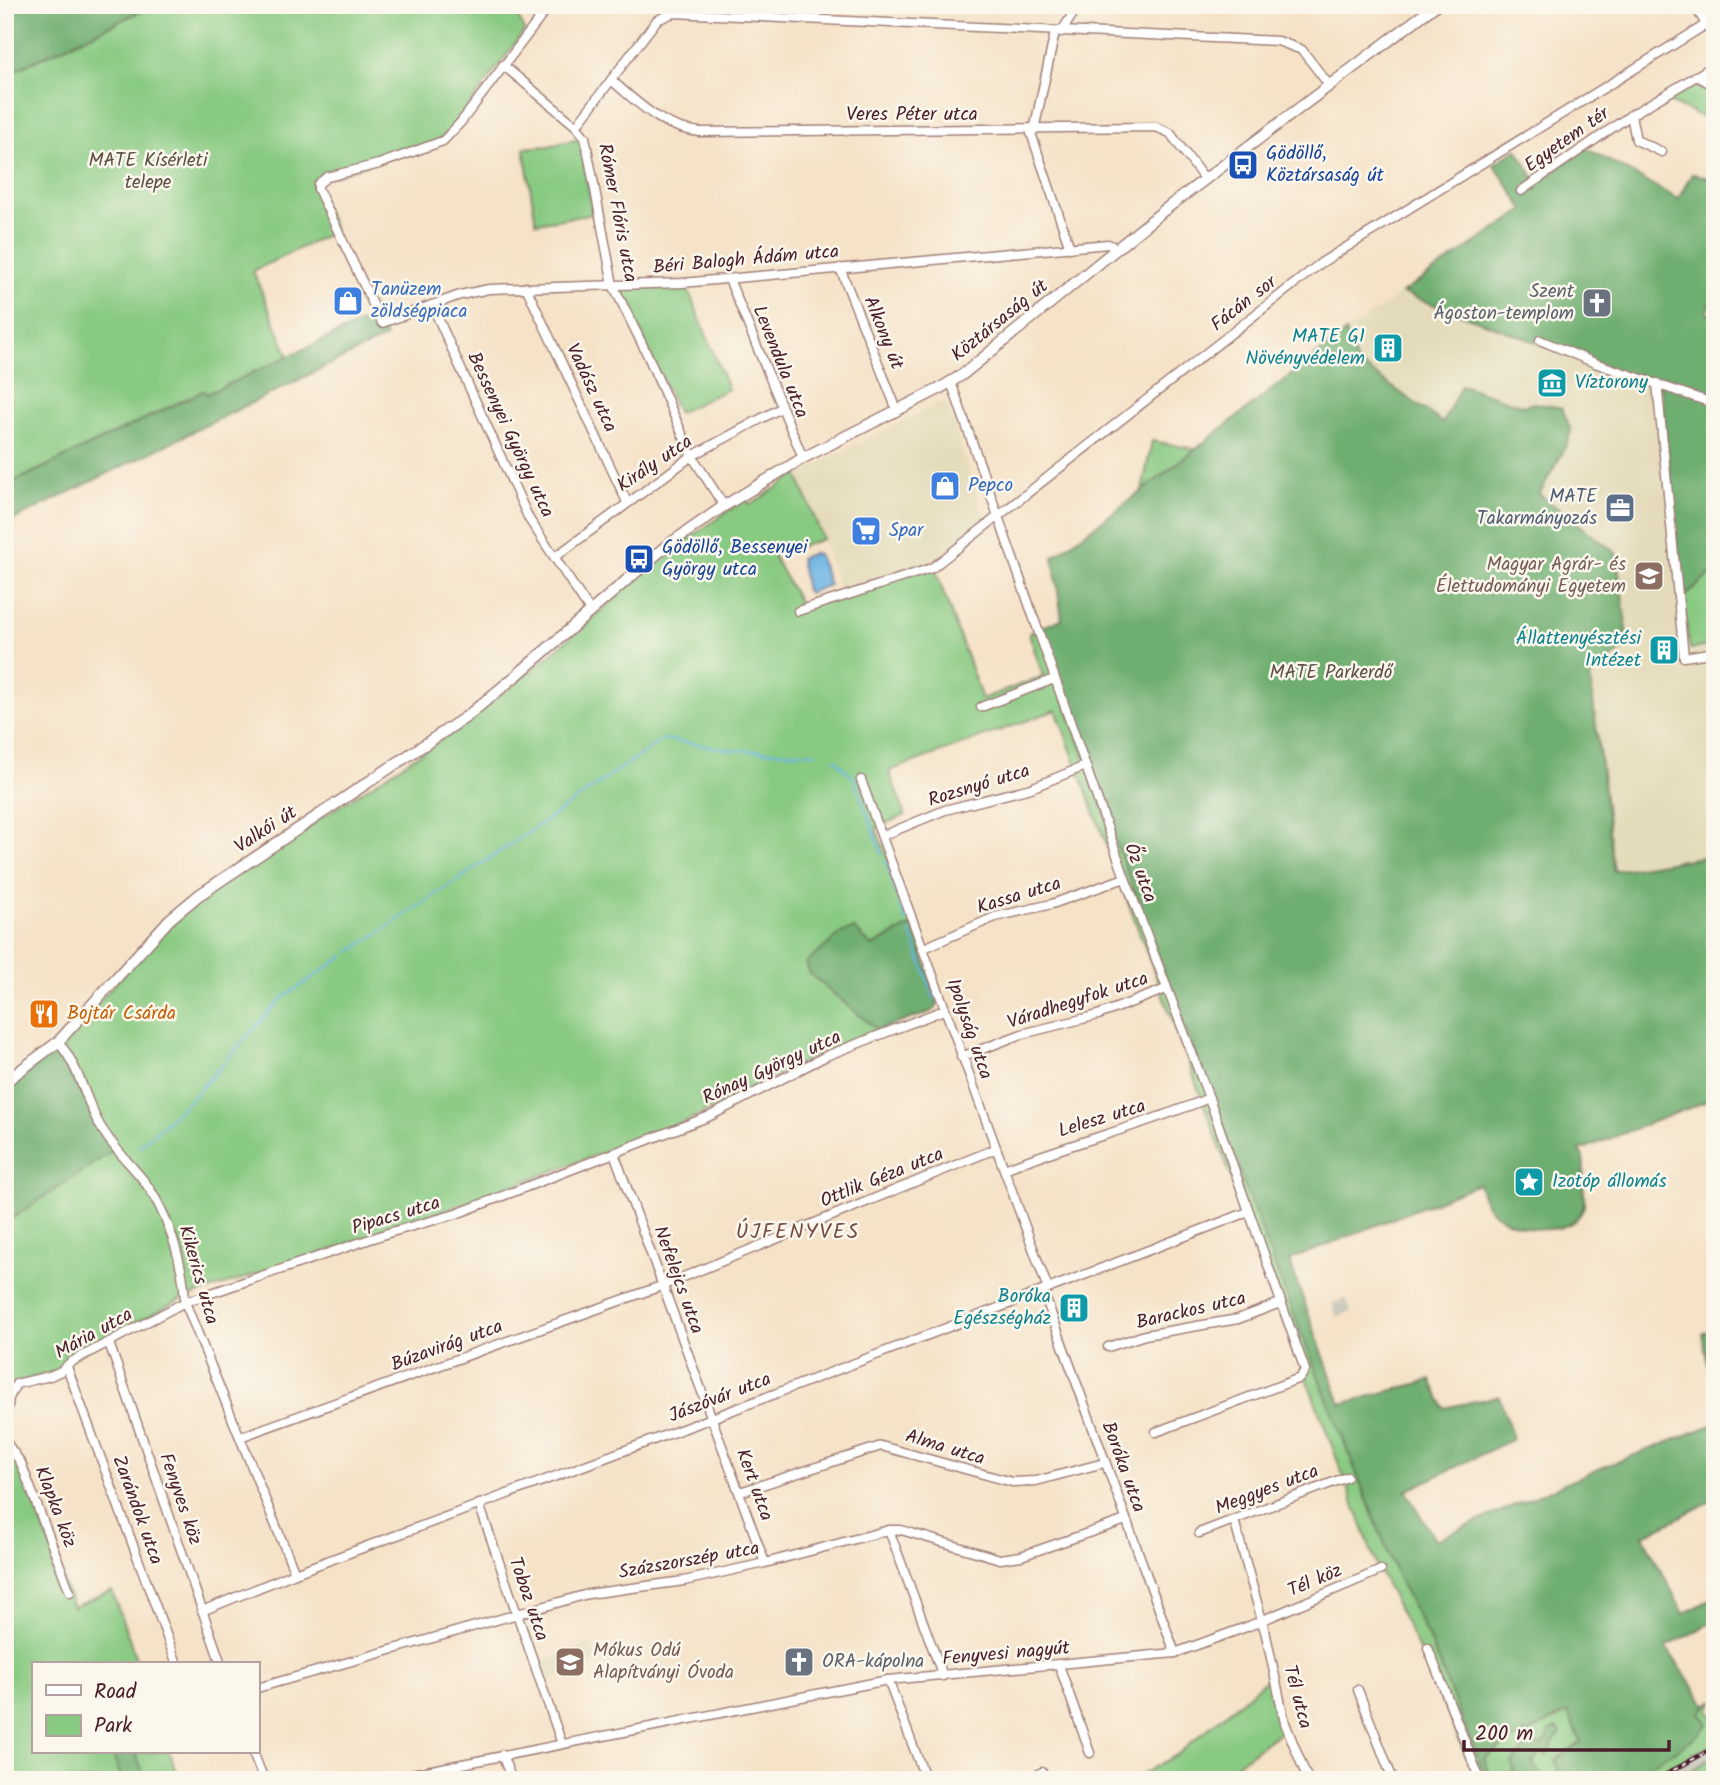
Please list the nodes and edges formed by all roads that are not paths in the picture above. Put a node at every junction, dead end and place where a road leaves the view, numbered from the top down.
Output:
1 (550, 5) edge
2 (1079, 5) edge
3 (1436, 5) edge
4 (1694, 5) edge
5 (1715, 19) edge
6 (1706, 24) junction
7 (1058, 32) junction
8 (503, 65) junction
9 (1715, 65) edge
10 (1696, 76) junction
11 (611, 80) junction
12 (1329, 85) junction
13 (1715, 86) edge
14 (1631, 116) junction
15 (576, 126) junction
16 (1032, 130) junction
17 (1662, 152) dead end
18 (1205, 180) junction
19 (1521, 191) dead end
20 (1070, 248) junction
21 (1117, 248) junction
22 (840, 268) junction
23 (729, 279) junction
24 (612, 285) junction
25 (526, 287) junction
26 (432, 305) junction
27 (1540, 340) dead end
28 (951, 382) junction
29 (1657, 383) junction
30 (1715, 404) edge
31 (781, 408) junction
32 (897, 410) junction
33 (692, 456) junction
34 (803, 458) junction
35 (627, 502) junction
36 (723, 506) junction
37 (997, 518) junction
38 (555, 557) junction
39 (590, 611) junction
40 (798, 611) dead end
41 (566, 632) joint
42 (1715, 652) edge
43 (1054, 679) junction
44 (981, 707) dead end
45 (1085, 766) junction
46 (861, 780) dead end
47 (882, 836) junction
48 (1125, 878) junction
49 (924, 948) junction
50 (1166, 989) junction
51 (944, 1010) junction
52 (58, 1042) junction
53 (961, 1058) junction
54 (5, 1082) edge
55 (1209, 1098) junction
56 (995, 1149) junction
57 (614, 1153) junction
58 (1004, 1169) junction
59 (1248, 1212) junction
60 (664, 1285) junction
61 (1046, 1290) junction
62 (185, 1301) junction
63 (1280, 1303) junction
64 (109, 1343) junction
65 (1108, 1348) dead end
66 (67, 1367) junction
67 (712, 1418) junction
68 (5, 1429) edge
69 (1156, 1432) dead end
70 (5, 1437) edge
71 (240, 1437) junction
72 (1104, 1463) junction
73 (1347, 1477) dead end
74 (740, 1492) junction
75 (479, 1504) junction
76 (1126, 1520) junction
77 (1234, 1520) junction
78 (890, 1530) junction
79 (1199, 1533) dead end
80 (765, 1563) junction
81 (1381, 1570) dead end
82 (295, 1573) junction
83 (70, 1592) dead end
84 (202, 1611) junction
85 (516, 1613) junction
86 (1261, 1620) junction
87 (1427, 1648) dead end
88 (1175, 1653) junction
89 (176, 1662) edge
90 (220, 1662) edge
91 (1059, 1665) junction
92 (943, 1676) junction
93 (888, 1680) junction
94 (259, 1687) edge
95 (1358, 1690) dead end
96 (562, 1744) junction
97 (1090, 1753) dead end
98 (255, 1754) edge
99 (502, 1755) junction
100 (1042, 1772) dead end
101 (264, 1780) edge
102 (381, 1780) edge
103 (512, 1780) edge
104 (926, 1780) edge
105 (1028, 1780) edge
106 (1308, 1780) edge
107 (1393, 1780) edge
108 (1480, 1780) edge

1 - 8 street
2 - 7 street
3 - 12 main road, Köztársaság út
4 - 6 street
5 - 6 street, Fácán sor
6 - 37 street, Fácán sor
7 - 11 street
7 - 12 street
7 - 16 street
8 - 15 street, Rómer Flóris utca
8 - 26 street, Béri Balogh Ádám utca
9 - 10 street, Egyetem tér
10 - 13 street
10 - 14 street, Egyetem tér
11 - 15 street
11 - 16 street, Veres Péter utca
12 - 18 main road, Köztársaság út
14 - 17 street, Egyetem tér
14 - 19 street, Egyetem tér
15 - 24 street, Rómer Flóris utca
16 - 18 street, Veres Péter utca
16 - 20 street
18 - 21 main road, Köztársaság út
20 - 21 street, Béri Balogh Ádám utca
20 - 22 street, Béri Balogh Ádám utca
21 - 28 main road, Köztársaság út
22 - 23 street, Béri Balogh Ádám utca
22 - 32 street, Alkony út
23 - 24 street, Béri Balogh Ádám utca
23 - 31 street, Levendula utca
24 - 25 street, Béri Balogh Ádám utca
24 - 33 street, Rómer Flóris utca
25 - 26 street, Béri Balogh Ádám utca
25 - 35 street, Vadász utca
26 - 38 street, Bessenyei György utca
27 - 29 street
28 - 32 main road, Köztársaság út
28 - 37 street, Őz utca
29 - 30 street
29 - 42 street
31 - 33 street, Király utca
31 - 34 street, Levendula utca
32 - 34 main road, Köztársaság út
33 - 35 street, Király utca
33 - 36 street, Rómer Flóris utca
34 - 36 main road, Köztársaság út
35 - 38 street, Király utca
36 - 39 main road, Köztársaság út
37 - 40 street, Fácán sor
37 - 43 street, Őz utca
38 - 39 street, Bessenyei György utca
39 - 41 main road, Köztársaság út
41 - 52 main road, Valkói út
43 - 44 street
43 - 45 street, Őz utca
45 - 47 street, Rozsnyó utca
45 - 48 street, Őz utca
46 - 47 street, Ipolyság utca
47 - 49 street, Ipolyság utca
48 - 49 street, Kassa utca
48 - 50 street, Őz utca
49 - 51 street, Ipolyság utca
50 - 53 street, Váradhegyfok utca
50 - 55 street, Őz utca
51 - 53 street, Ipolyság utca
51 - 57 street, Rónay György utca
52 - 54 main road, Valkói út
52 - 62 street, Kikerics utca
53 - 56 street, Ipolyság utca
55 - 58 street, Lelesz utca
55 - 59 street, Őz utca
56 - 58 street, Ipolyság utca
56 - 60 street, Ottlik Géza utca
57 - 60 street, Nefelejcs utca
57 - 62 street, Pipacs utca
58 - 61 street, Ipolyság utca
59 - 61 street, Jászóvár utca
59 - 63 street, Őz utca
60 - 67 street, Nefelejcs utca
60 - 71 street, Búzavirág utca
61 - 67 street, Jászóvár utca
61 - 72 street, Boróka utca
62 - 64 street, Mária utca
62 - 71 street, Kikerics utca
63 - 65 street, Barackos utca
63 - 69 street, Őz utca
64 - 66 street, Mária utca
64 - 84 street, Fenyves köz
66 - 68 street, Mária utca
66 - 89 street, Zarándok utca
67 - 74 street, Kert utca
67 - 75 street, Jászóvár utca
70 - 83 street, Klapka köz
71 - 82 street, Kikerics utca
72 - 74 street, Alma utca
72 - 76 street, Boróka utca
73 - 77 street, Meggyes utca
74 - 80 street, Kert utca
75 - 82 street, Jászóvár utca
75 - 85 street, Toboz utca
76 - 78 street, Százszorszép utca
76 - 88 street, Boróka utca
77 - 79 street, Meggyes utca
77 - 86 street, Tél utca
78 - 80 street, Százszorszép utca
78 - 92 street
80 - 85 street, Százszorszép utca
81 - 86 street, Tél köz
82 - 84 street, Jászóvár utca
84 - 90 street, Fenyves köz
85 - 94 street, Százszorszép utca
85 - 96 street, Toboz utca
86 - 88 street, Fenyvesi nagyút
86 - 106 street, Tél utca
87 - 108 street
88 - 91 street, Fenyvesi nagyút
91 - 92 street, Fenyvesi nagyút
91 - 97 street
92 - 93 street, Fenyvesi nagyút
93 - 96 street, Fenyvesi nagyút
93 - 104 street
95 - 107 street
96 - 99 street, Fenyvesi nagyút
98 - 101 street
99 - 102 street, Fenyvesi nagyút
99 - 103 street
100 - 105 street

